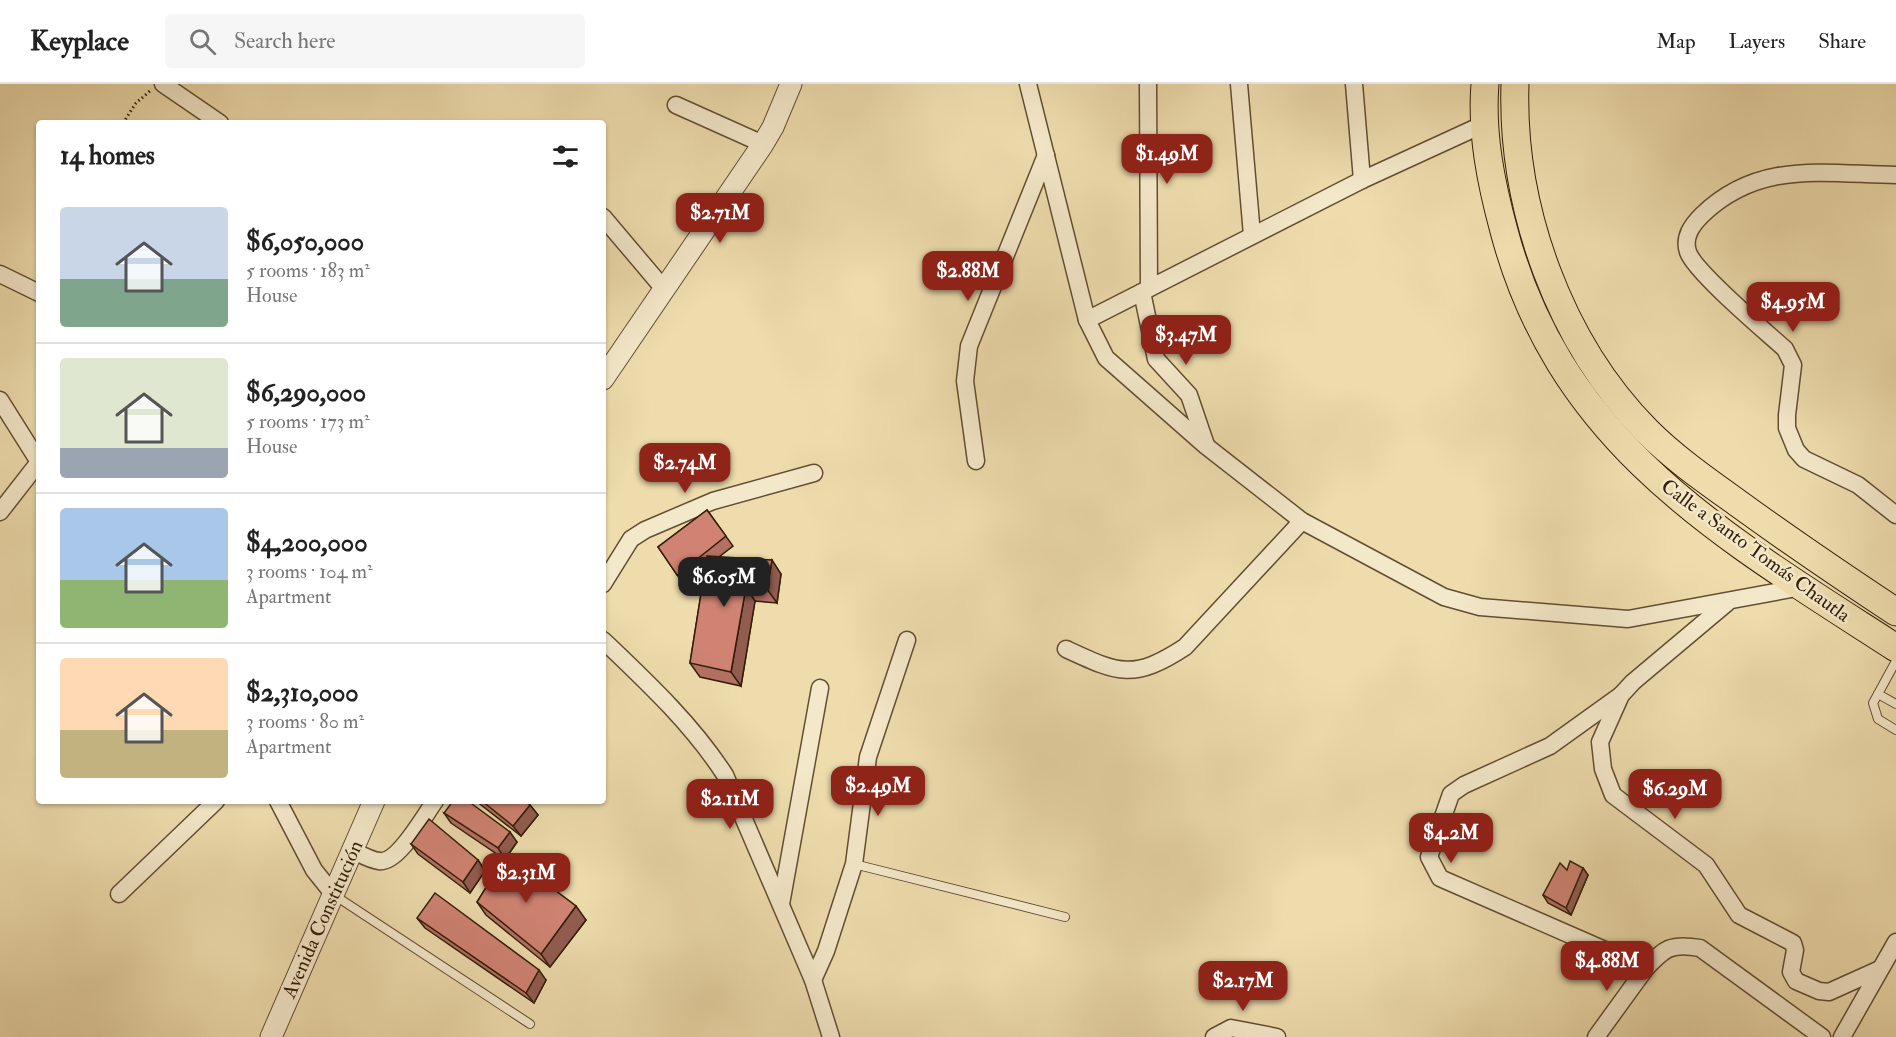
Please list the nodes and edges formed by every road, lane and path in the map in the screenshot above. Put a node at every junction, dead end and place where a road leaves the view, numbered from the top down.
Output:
1 (791, 84) edge
2 (1028, 84) edge
3 (1148, 84) edge
4 (1239, 84) edge
5 (1354, 84) edge
6 (1485, 84) edge
7 (1515, 84) edge
8 (157, 87) edge
9 (676, 105) dead end
10 (125, 120) edge
11 (215, 120) edge
12 (1484, 124) junction
13 (763, 144) junction
14 (1046, 155) junction
15 (1896, 175) edge
16 (1362, 180) junction
17 (606, 221) edge
18 (1252, 235) junction
19 (0, 274) edge
20 (664, 290) junction
21 (1146, 290) junction
22 (36, 292) edge
23 (1087, 320) junction
24 (606, 375) edge
25 (0, 400) edge
26 (1206, 446) junction
27 (36, 457) edge
28 (976, 461) dead end
29 (36, 466) edge
30 (814, 473) dead end
31 (0, 512) edge
32 (1896, 514) edge
33 (1302, 520) junction
34 (606, 579) edge
35 (1802, 587) junction
36 (1729, 601) junction
37 (1896, 612) edge
38 (907, 640) dead end
39 (606, 643) edge
40 (1896, 648) edge
41 (1066, 649) dead end
42 (1896, 661) edge
43 (820, 688) dead end
44 (1878, 694) junction
45 (1621, 695) junction
46 (1896, 704) edge
47 (1896, 730) edge
48 (213, 804) edge
49 (280, 804) edge
50 (373, 804) edge
51 (433, 804) edge
52 (352, 850) junction
53 (854, 864) junction
54 (119, 894) dead end
55 (334, 895) junction
56 (781, 904) junction
57 (1065, 917) dead end
58 (1896, 942) edge
59 (1646, 968) junction
60 (1880, 969) junction
61 (813, 980) junction
62 (530, 1024) dead end
63 (270, 1037) edge
64 (831, 1037) edge
65 (1214, 1037) edge
66 (1277, 1037) edge
67 (1596, 1037) edge
68 (1822, 1037) edge
69 (1842, 1037) edge

1 - 13 street
2 - 14 street
3 - 21 street
4 - 18 street
5 - 16 street
6 - 12 main road, Calle a Santo Tomás Chautla
7 - 37 main road, Calle a Santo Tomás Chautla
8 - 10 path
8 - 11 street
9 - 13 street
12 - 16 street
12 - 35 main road, Calle a Santo Tomás Chautla
13 - 20 street
14 - 23 street
14 - 28 street
15 - 32 street
16 - 18 street
17 - 20 street
18 - 21 street
19 - 22 street
20 - 24 street
21 - 23 street
21 - 26 street
23 - 26 street
25 - 27 street
26 - 33 street
29 - 31 street
30 - 34 street
33 - 36 street
33 - 41 street
35 - 36 street
35 - 40 main road, Calle a Santo Tomás Chautla
36 - 45 street
38 - 53 street
39 - 56 street
42 - 44 lane
43 - 56 street
44 - 46 lane
44 - 47 lane
45 - 59 street
45 - 60 street
48 - 54 street
49 - 55 street
50 - 52 street, Avenida Constitución
51 - 52 street
52 - 55 street, Avenida Constitución
53 - 57 lane
53 - 61 street
55 - 62 lane
55 - 63 street, Avenida Constitución
56 - 61 street
58 - 60 street
59 - 67 street
59 - 68 street
60 - 69 street
61 - 64 street
65 - 66 street

